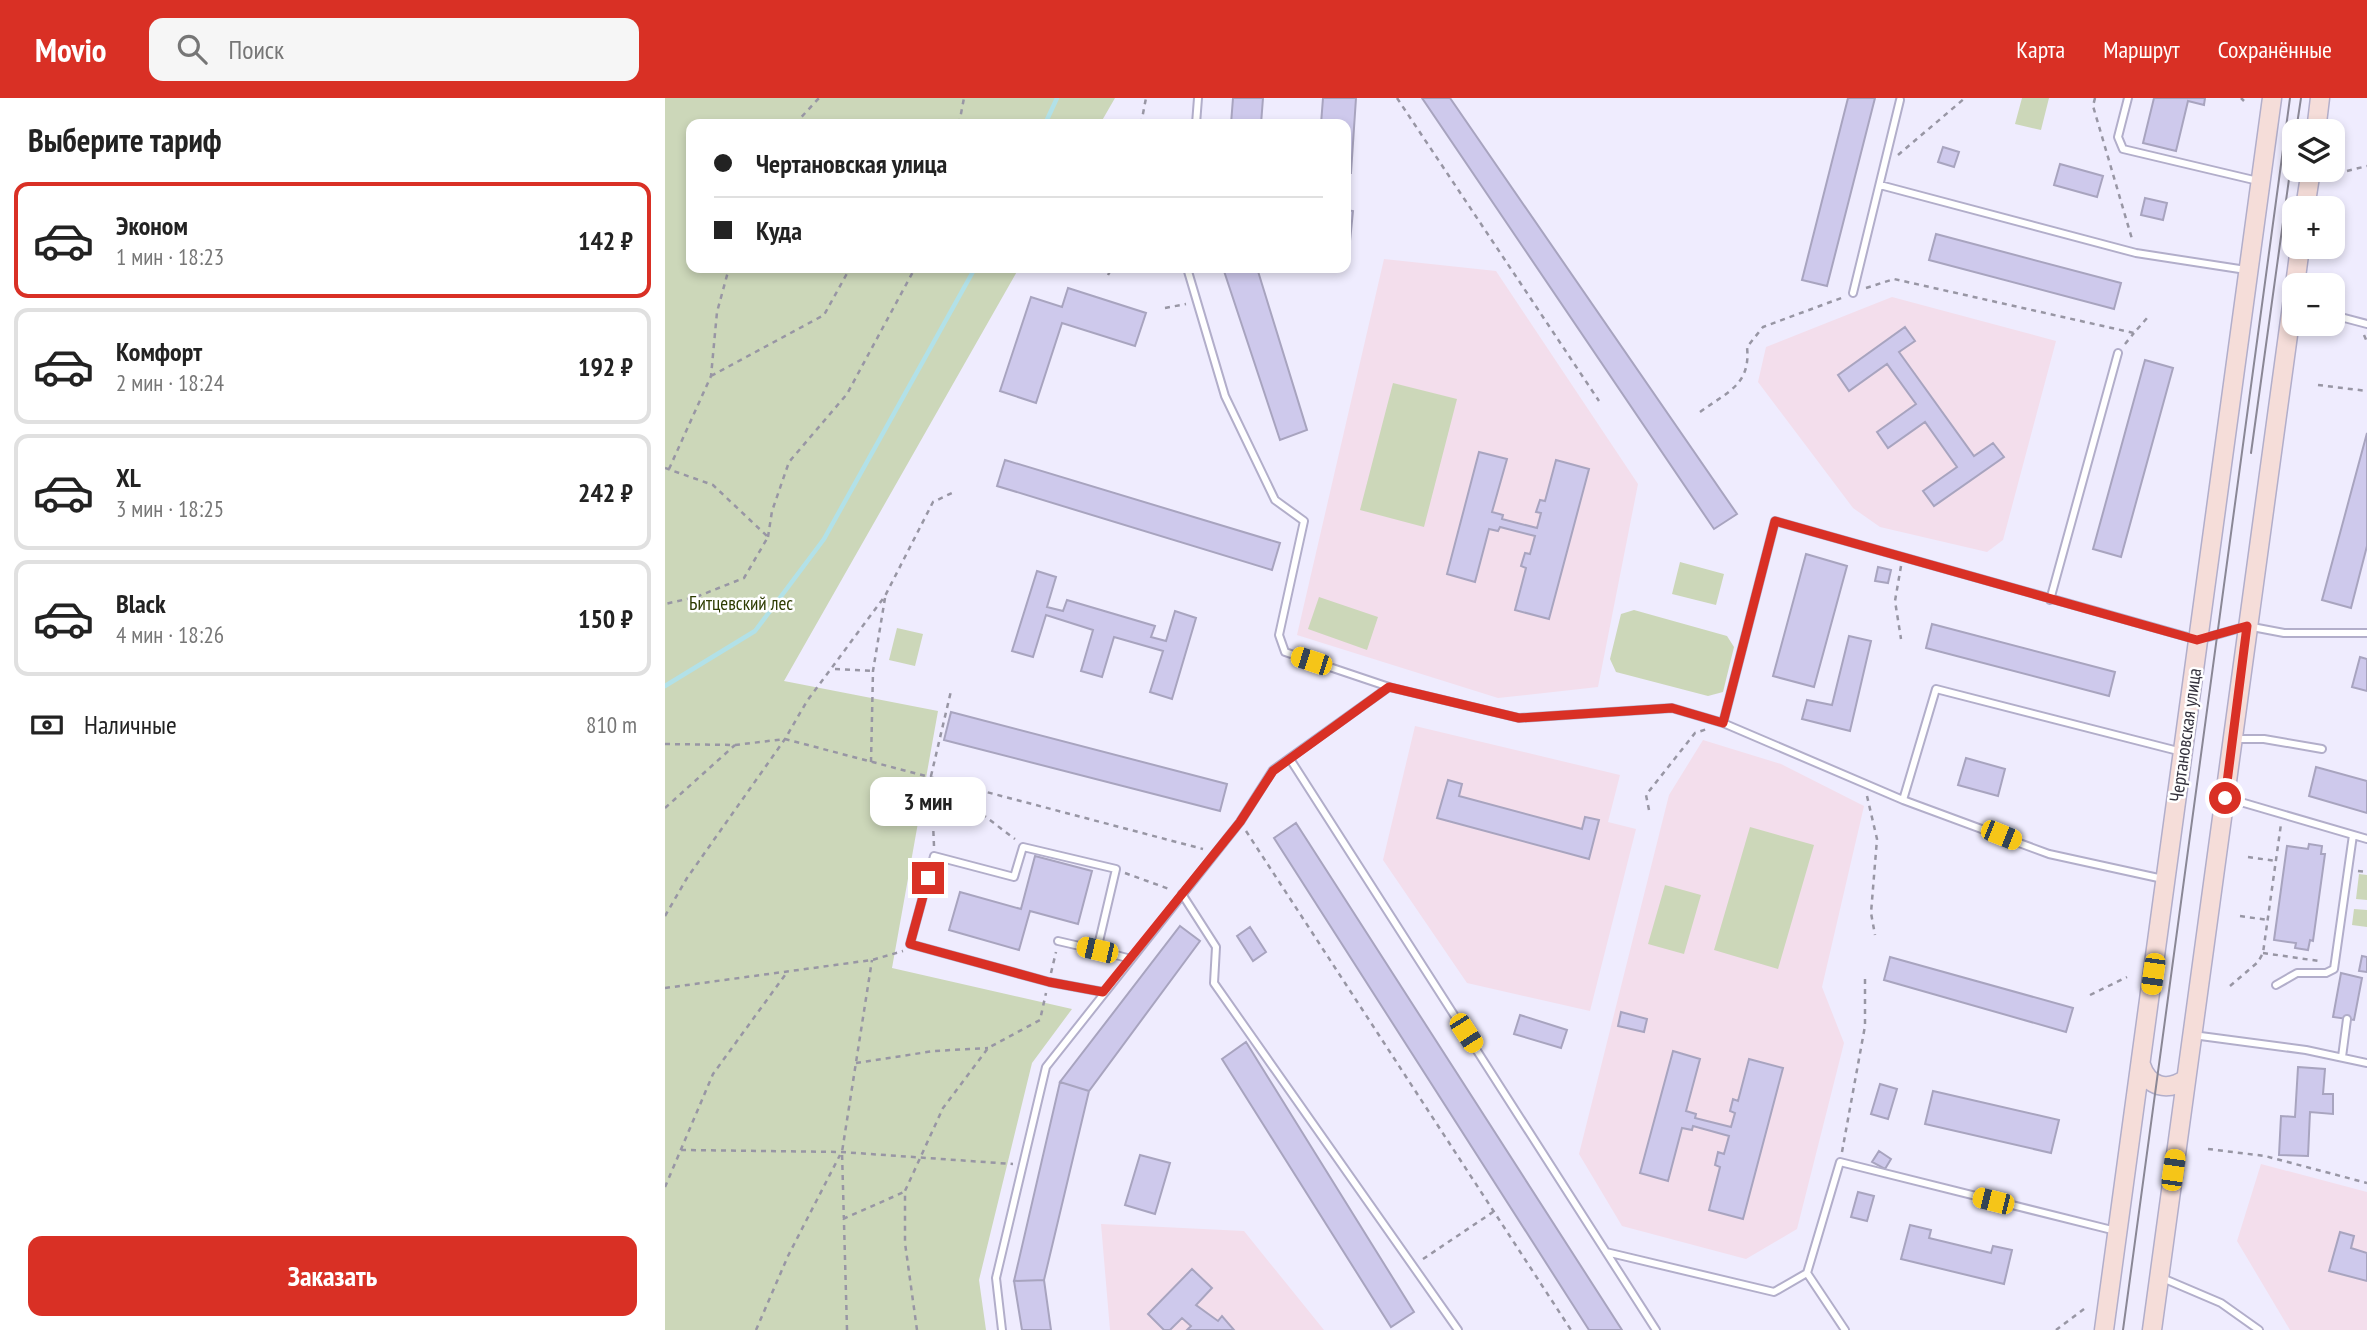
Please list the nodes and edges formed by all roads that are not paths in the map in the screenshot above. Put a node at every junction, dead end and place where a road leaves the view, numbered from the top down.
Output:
1 (1198, 98) edge
2 (2128, 98) edge
3 (2272, 98) edge
4 (2320, 98) edge
5 (1900, 100) dead end
6 (1196, 119) edge
7 (2317, 119) edge
8 (2260, 181) junction
9 (1880, 185) junction
10 (2248, 270) junction
11 (1188, 273) edge
12 (1853, 293) road end
13 (2345, 318) edge
14 (2367, 324) edge
15 (2289, 336) edge
16 (2118, 353) road end
17 (2050, 600) junction
18 (2247, 626) junction
19 (2367, 633) edge
20 (2197, 640) junction
21 (1389, 687) junction
22 (1723, 723) junction
23 (2233, 739) junction
24 (2322, 749) dead end
25 (2183, 752) junction
26 (1290, 759) junction
27 (2225, 798) junction
28 (1903, 800) junction
29 (2353, 835) junction
30 (2367, 839) edge
31 (2165, 879) junction
32 (1182, 894) junction
33 (1058, 941) road end
34 (1097, 950) junction
35 (1131, 959) junction
36 (2276, 985) dead end
37 (1103, 992) junction
38 (2347, 1019) dead end
39 (2192, 1035) junction
40 (2342, 1057) junction
41 (2367, 1063) edge
42 (2141, 1065) junction
43 (2186, 1079) junction
44 (2118, 1231) junction
45 (1606, 1252) junction
46 (1807, 1273) junction
47 (2159, 1276) junction
48 (1002, 1330) edge
49 (1458, 1330) edge
50 (1656, 1330) edge
51 (1845, 1330) edge
52 (2104, 1330) edge
53 (2153, 1330) edge
54 (2259, 1330) edge

1 - 6 lane
2 - 8 lane
3 - 8 main road, Чертановская улица
4 - 7 main road
5 - 9 lane
8 - 10 main road, Чертановская улица
9 - 10 lane
9 - 12 lane
10 - 20 main road, Чертановская улица
11 - 21 lane
13 - 14 lane
15 - 18 main road
16 - 17 lane
17 - 20 lane
17 - 22 lane
18 - 19 lane
18 - 20 lane
18 - 23 main road
20 - 25 main road, Чертановская улица
21 - 22 lane
21 - 26 lane
22 - 28 lane
23 - 24 lane
23 - 27 main road
25 - 28 lane
25 - 31 main road, Чертановская улица
26 - 32 lane
26 - 45 lane
27 - 29 lane
27 - 39 main road
28 - 31 lane
29 - 30 lane
29 - 36 lane
31 - 42 main road, Чертановская улица
32 - 35 lane
32 - 49 lane
33 - 34 lane
34 - 35 lane
34 - 37 lane
35 - 37 lane
37 - 48 lane
38 - 40 lane
39 - 40 lane
39 - 43 main road
40 - 41 lane
42 - 43 main road
42 - 44 main road, Чертановская улица
43 - 47 main road
44 - 46 lane
44 - 52 main road, Чертановская улица
45 - 46 lane
45 - 50 lane
46 - 51 lane
47 - 53 main road
47 - 54 lane

